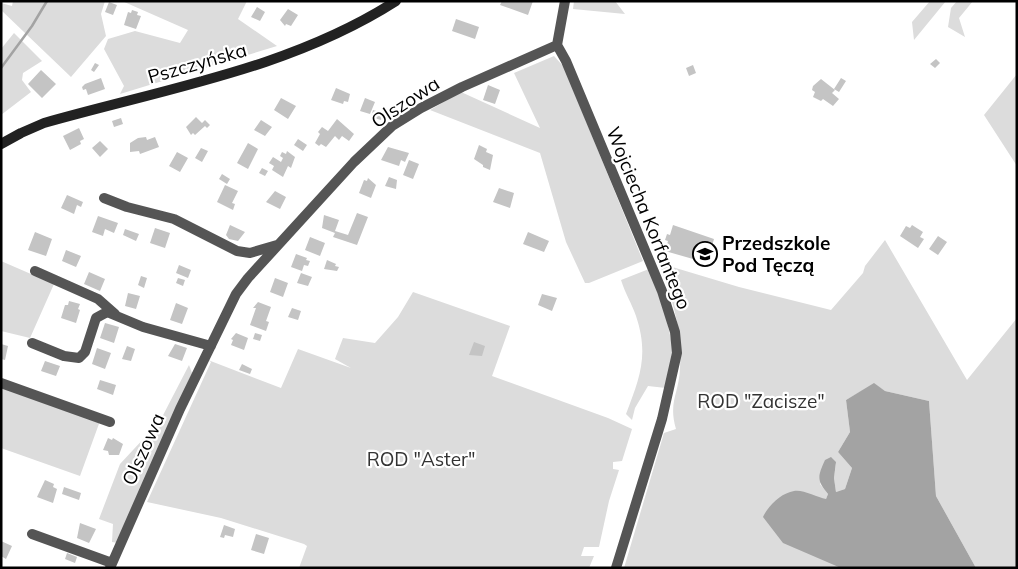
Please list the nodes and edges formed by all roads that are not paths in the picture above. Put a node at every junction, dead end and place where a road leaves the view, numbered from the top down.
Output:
1 (396, 1) edge
2 (565, 1) edge
3 (557, 46) junction
4 (1, 144) edge
5 (104, 198) dead end
6 (277, 245) junction
7 (35, 271) dead end
8 (117, 315) junction
9 (32, 343) dead end
10 (211, 346) junction
11 (1, 383) edge
12 (110, 422) dead end
13 (32, 534) dead end
14 (111, 566) edge
15 (616, 568) edge

1 - 4 main road, Pszczyńska
2 - 3 street
3 - 6 street, Olszowa
3 - 15 street, Wojciecha Korfantego
5 - 6 street
6 - 10 street, Olszowa
7 - 8 street
8 - 9 street
8 - 10 street
10 - 14 street, Olszowa
11 - 12 street
13 - 14 street

